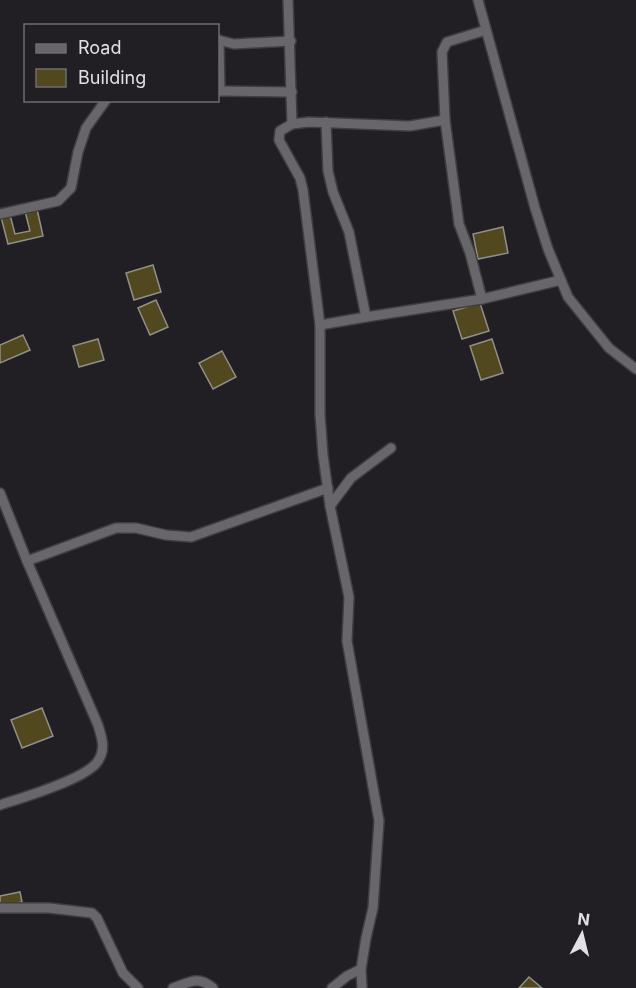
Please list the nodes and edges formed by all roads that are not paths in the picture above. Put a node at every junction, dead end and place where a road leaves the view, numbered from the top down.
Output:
1 (288, 0) edge
2 (478, 0) edge
3 (486, 30) junction
4 (219, 40) edge
5 (291, 41) junction
6 (219, 91) edge
7 (292, 92) junction
8 (105, 102) edge
9 (446, 120) junction
10 (326, 123) junction
11 (292, 124) junction
12 (0, 214) edge
13 (561, 280) junction
14 (482, 299) junction
15 (366, 317) junction
16 (320, 325) junction
17 (636, 369) edge
18 (391, 448) dead end
19 (328, 488) junction
20 (0, 493) edge
21 (330, 506) junction
22 (27, 561) junction
23 (0, 805) edge
24 (0, 908) edge
25 (362, 969) junction
26 (138, 988) edge
27 (173, 988) edge
28 (213, 988) edge
29 (332, 988) edge
30 (363, 988) edge

1 - 5 street
2 - 3 street
3 - 9 street
3 - 13 street
4 - 5 street
5 - 7 street
6 - 7 street
7 - 11 street
8 - 12 street
9 - 10 street
9 - 14 street
10 - 11 street
10 - 15 street
11 - 16 street
13 - 14 street
13 - 17 street
14 - 15 street
15 - 16 street
16 - 19 street
18 - 21 street
19 - 21 street
19 - 22 street
20 - 22 street
21 - 25 street
22 - 23 street
24 - 26 street
25 - 29 street
25 - 30 street
27 - 28 street

